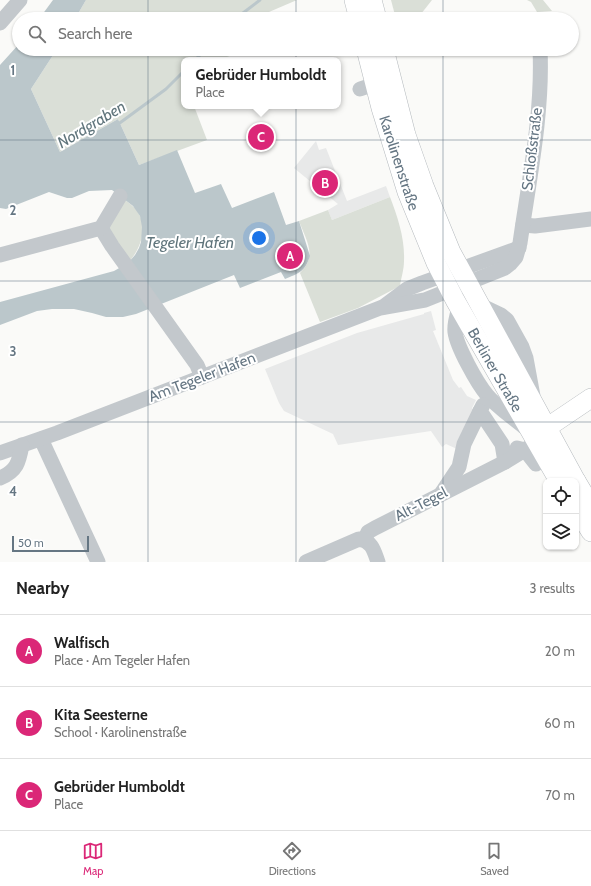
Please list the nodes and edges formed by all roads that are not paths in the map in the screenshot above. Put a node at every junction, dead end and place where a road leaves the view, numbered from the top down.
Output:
1 (20, 0) edge
2 (354, 0) edge
3 (372, 0) edge
4 (357, 12) edge
5 (375, 12) edge
6 (0, 23) edge
7 (366, 56) edge
8 (386, 56) edge
9 (540, 56) edge
10 (120, 196) dead end
11 (591, 219) edge
12 (523, 225) junction
13 (101, 228) junction
14 (0, 255) edge
15 (463, 276) junction
16 (445, 283) junction
17 (202, 377) junction
18 (591, 398) edge
19 (534, 438) junction
20 (41, 439) junction
21 (502, 444) junction
22 (22, 445) junction
23 (0, 454) edge
24 (505, 462) junction
25 (536, 464) dead end
26 (0, 478) edge
27 (557, 478) edge
28 (573, 478) edge
29 (579, 486) edge
30 (441, 494) junction
31 (591, 506) edge
32 (579, 513) edge
33 (591, 532) edge
34 (365, 539) junction
35 (98, 562) edge
36 (306, 562) edge
37 (378, 562) edge

1 - 6 street
2 - 4 main road
3 - 5 main road
7 - 16 main road, Karolinenstraße
8 - 15 main road, Karolinenstraße
9 - 12 street, Schloßstraße
10 - 13 street
11 - 12 street
12 - 15 street, Schloßstraße
13 - 14 street
13 - 17 street
15 - 16 street, Am Tegeler Hafen
15 - 19 main road, Berliner Straße
16 - 17 street, Am Tegeler Hafen
16 - 19 main road, Berliner Straße
17 - 20 street, Am Tegeler Hafen
18 - 19 main road
19 - 21 street
19 - 24 street, Alt-Tegel
19 - 25 street
19 - 27 main road, Berliner Straße
19 - 28 main road, Berliner Straße
20 - 22 street, Am Tegeler Hafen
20 - 35 street
21 - 24 street
21 - 30 street
22 - 23 street, Am Tegeler Hafen
22 - 26 street
24 - 30 street, Alt-Tegel
29 - 31 main road, Berliner Straße
30 - 34 street, Alt-Tegel
32 - 33 main road
34 - 36 street
34 - 37 street

